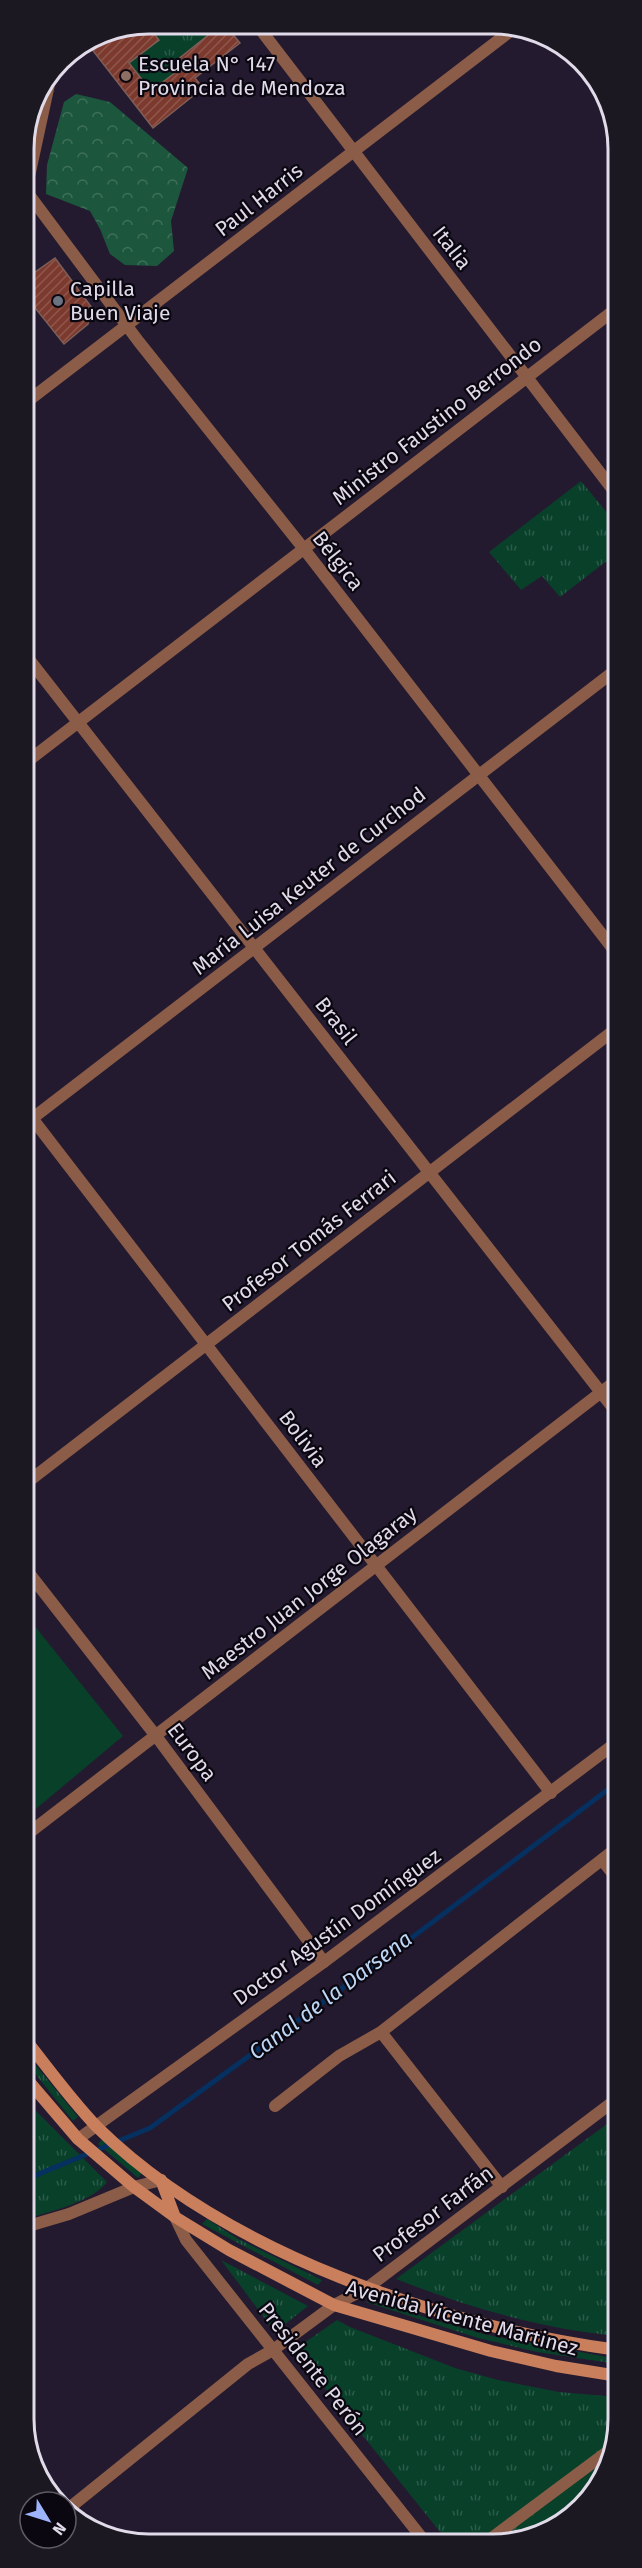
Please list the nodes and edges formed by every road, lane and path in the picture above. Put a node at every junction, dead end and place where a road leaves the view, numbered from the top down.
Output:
1 (264, 34) edge
2 (505, 36) edge
3 (46, 98) edge
4 (35, 150) edge
5 (354, 152) junction
6 (35, 210) edge
7 (608, 315) edge
8 (127, 326) junction
9 (527, 377) junction
10 (35, 396) edge
11 (608, 483) edge
12 (304, 549) junction
13 (35, 666) edge
14 (608, 676) edge
15 (80, 721) junction
16 (35, 756) edge
17 (478, 776) junction
18 (608, 942) edge
19 (255, 947) junction
20 (608, 1035) edge
21 (35, 1111) edge
22 (35, 1127) edge
23 (429, 1173) junction
24 (206, 1345) junction
25 (607, 1388) edge
26 (602, 1392) junction
27 (607, 1400) edge
28 (34, 1478) edge
29 (375, 1567) junction
30 (34, 1580) edge
31 (156, 1736) junction
32 (607, 1750) edge
33 (551, 1793) junction
34 (34, 1829) edge
35 (607, 1856) edge
36 (602, 1860) junction
37 (607, 1867) edge
38 (324, 1962) junction
39 (381, 2032) junction
40 (34, 2050) edge
41 (34, 2088) edge
42 (275, 2106) dead end
43 (607, 2106) edge
44 (97, 2127) junction
45 (78, 2139) junction
46 (161, 2180) junction
47 (134, 2187) junction
48 (502, 2187) junction
49 (175, 2217) junction
50 (34, 2224) edge
51 (368, 2288) junction
52 (334, 2305) junction
53 (607, 2348) edge
54 (273, 2350) junction
55 (607, 2374) edge
56 (601, 2457) edge
57 (78, 2501) edge
58 (419, 2534) edge
59 (496, 2534) edge

1 - 5 street, Italia
2 - 5 street, Paul Harris
3 - 4 street
5 - 8 street, Paul Harris
5 - 9 street, Italia
6 - 8 street, Bélgica
7 - 9 street, Ministro Faustino Berrondo
8 - 10 street, Paul Harris
8 - 12 street, Bélgica
9 - 11 street, Italia
9 - 12 street, Ministro Faustino Berrondo
12 - 15 street, Ministro Faustino Berrondo
12 - 17 street, Bélgica
13 - 15 street, Brasil
14 - 17 street, María Luisa Keuter de Curchod
15 - 16 street, Ministro Faustino Berrondo
15 - 19 street, Brasil
17 - 18 street, Bélgica
17 - 19 street, María Luisa Keuter de Curchod
19 - 21 street, María Luisa Keuter de Curchod
19 - 23 street, Brasil
20 - 23 street, Profesor Tomás Ferrari
22 - 24 street, Bolivia
23 - 24 street, Profesor Tomás Ferrari
23 - 26 street, Brasil
24 - 28 street, Profesor Tomás Ferrari
24 - 29 street, Bolivia
25 - 26 street, Maestro Juan Jorge Olagaray
26 - 27 street, Brasil
26 - 29 street, Maestro Juan Jorge Olagaray
29 - 31 street, Maestro Juan Jorge Olagaray
29 - 33 street, Bolivia
30 - 31 street, Europa
31 - 34 street, Maestro Juan Jorge Olagaray
31 - 38 street, Europa
32 - 33 street, Doctor Agustín Domínguez
33 - 38 street, Doctor Agustín Domínguez
35 - 36 street
36 - 37 street
36 - 39 street
38 - 44 street, Doctor Agustín Domínguez
39 - 42 street
39 - 48 street
40 - 44 main road, Avenida Vicente Martinez
41 - 45 main road, Avenida Vicente Martinez
43 - 48 street, Profesor Farfán
44 - 45 street, Doctor Agustín Domínguez
44 - 46 main road, Avenida Vicente Martinez
45 - 47 main road, Avenida Vicente Martinez
46 - 47 street
46 - 49 main road
46 - 51 main road, Avenida Vicente Martinez
47 - 49 main road, Avenida Vicente Martinez
47 - 50 street
48 - 51 street, Profesor Farfán
49 - 52 main road, Avenida Vicente Martinez
49 - 54 street, Presidente Perón
51 - 52 street, Profesor Farfán
51 - 53 main road, Avenida Vicente Martinez
52 - 54 street, Profesor Farfán
52 - 55 main road, Avenida Vicente Martinez
54 - 57 street, Profesor Farfán
54 - 58 street, Presidente Perón
56 - 59 street

